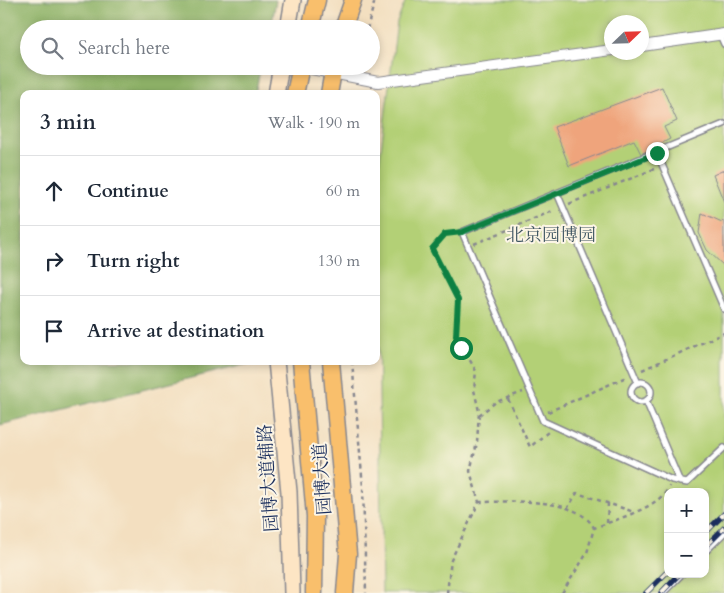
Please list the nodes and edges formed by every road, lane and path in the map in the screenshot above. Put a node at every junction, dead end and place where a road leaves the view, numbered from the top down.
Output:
1 (293, 0) edge
2 (317, 0) edge
3 (352, 0) edge
4 (375, 0) edge
5 (290, 20) edge
6 (312, 20) edge
7 (346, 20) edge
8 (369, 20) edge
9 (723, 38) edge
10 (649, 45) edge
11 (604, 51) edge
12 (279, 75) edge
13 (298, 75) edge
14 (332, 75) edge
15 (352, 75) edge
16 (277, 90) edge
17 (296, 90) edge
18 (330, 90) edge
19 (724, 124) edge
20 (657, 153) junction
21 (557, 193) junction
22 (462, 232) junction
23 (724, 308) edge
24 (276, 365) edge
25 (301, 365) edge
26 (331, 365) edge
27 (352, 365) edge
28 (638, 383) junction
29 (508, 399) junction
30 (527, 401) dead end
31 (646, 401) junction
32 (478, 415) junction
33 (554, 426) junction
34 (724, 448) edge
35 (672, 480) junction
36 (680, 482) junction
37 (313, 490) junction
38 (289, 492) junction
39 (479, 502) junction
40 (608, 503) junction
41 (567, 509) junction
42 (634, 512) junction
43 (607, 523) junction
44 (594, 528) junction
45 (724, 533) edge
46 (709, 548) edge
47 (678, 578) edge
48 (292, 593) edge
49 (314, 593) edge
50 (345, 593) edge
51 (366, 593) edge
52 (447, 593) edge
53 (562, 593) edge
54 (663, 593) edge

1 - 5 street
2 - 6 main road
3 - 7 main road
4 - 8 path
9 - 10 street
11 - 15 street
12 - 16 street
13 - 17 main road
14 - 18 main road
19 - 20 lane
20 - 21 lane
20 - 23 lane
21 - 22 lane
21 - 28 lane
22 - 32 path
22 - 33 lane
24 - 38 street, 园博大道辅路
25 - 37 main road, 园博大道
26 - 50 main road, 园博大道
27 - 51 path
28 - 31 lane
28 - 31 lane
29 - 30 path
29 - 32 path
29 - 33 path
31 - 36 lane
32 - 39 path
33 - 35 lane
34 - 36 lane
35 - 36 lane
35 - 42 path
37 - 38 street
37 - 49 main road, 园博大道
38 - 48 street, 园博大道辅路
39 - 41 path
39 - 52 path
40 - 41 path
40 - 42 path
40 - 43 path
41 - 44 path
42 - 43 path
43 - 44 path
44 - 53 path
45 - 46 lane
47 - 54 lane

